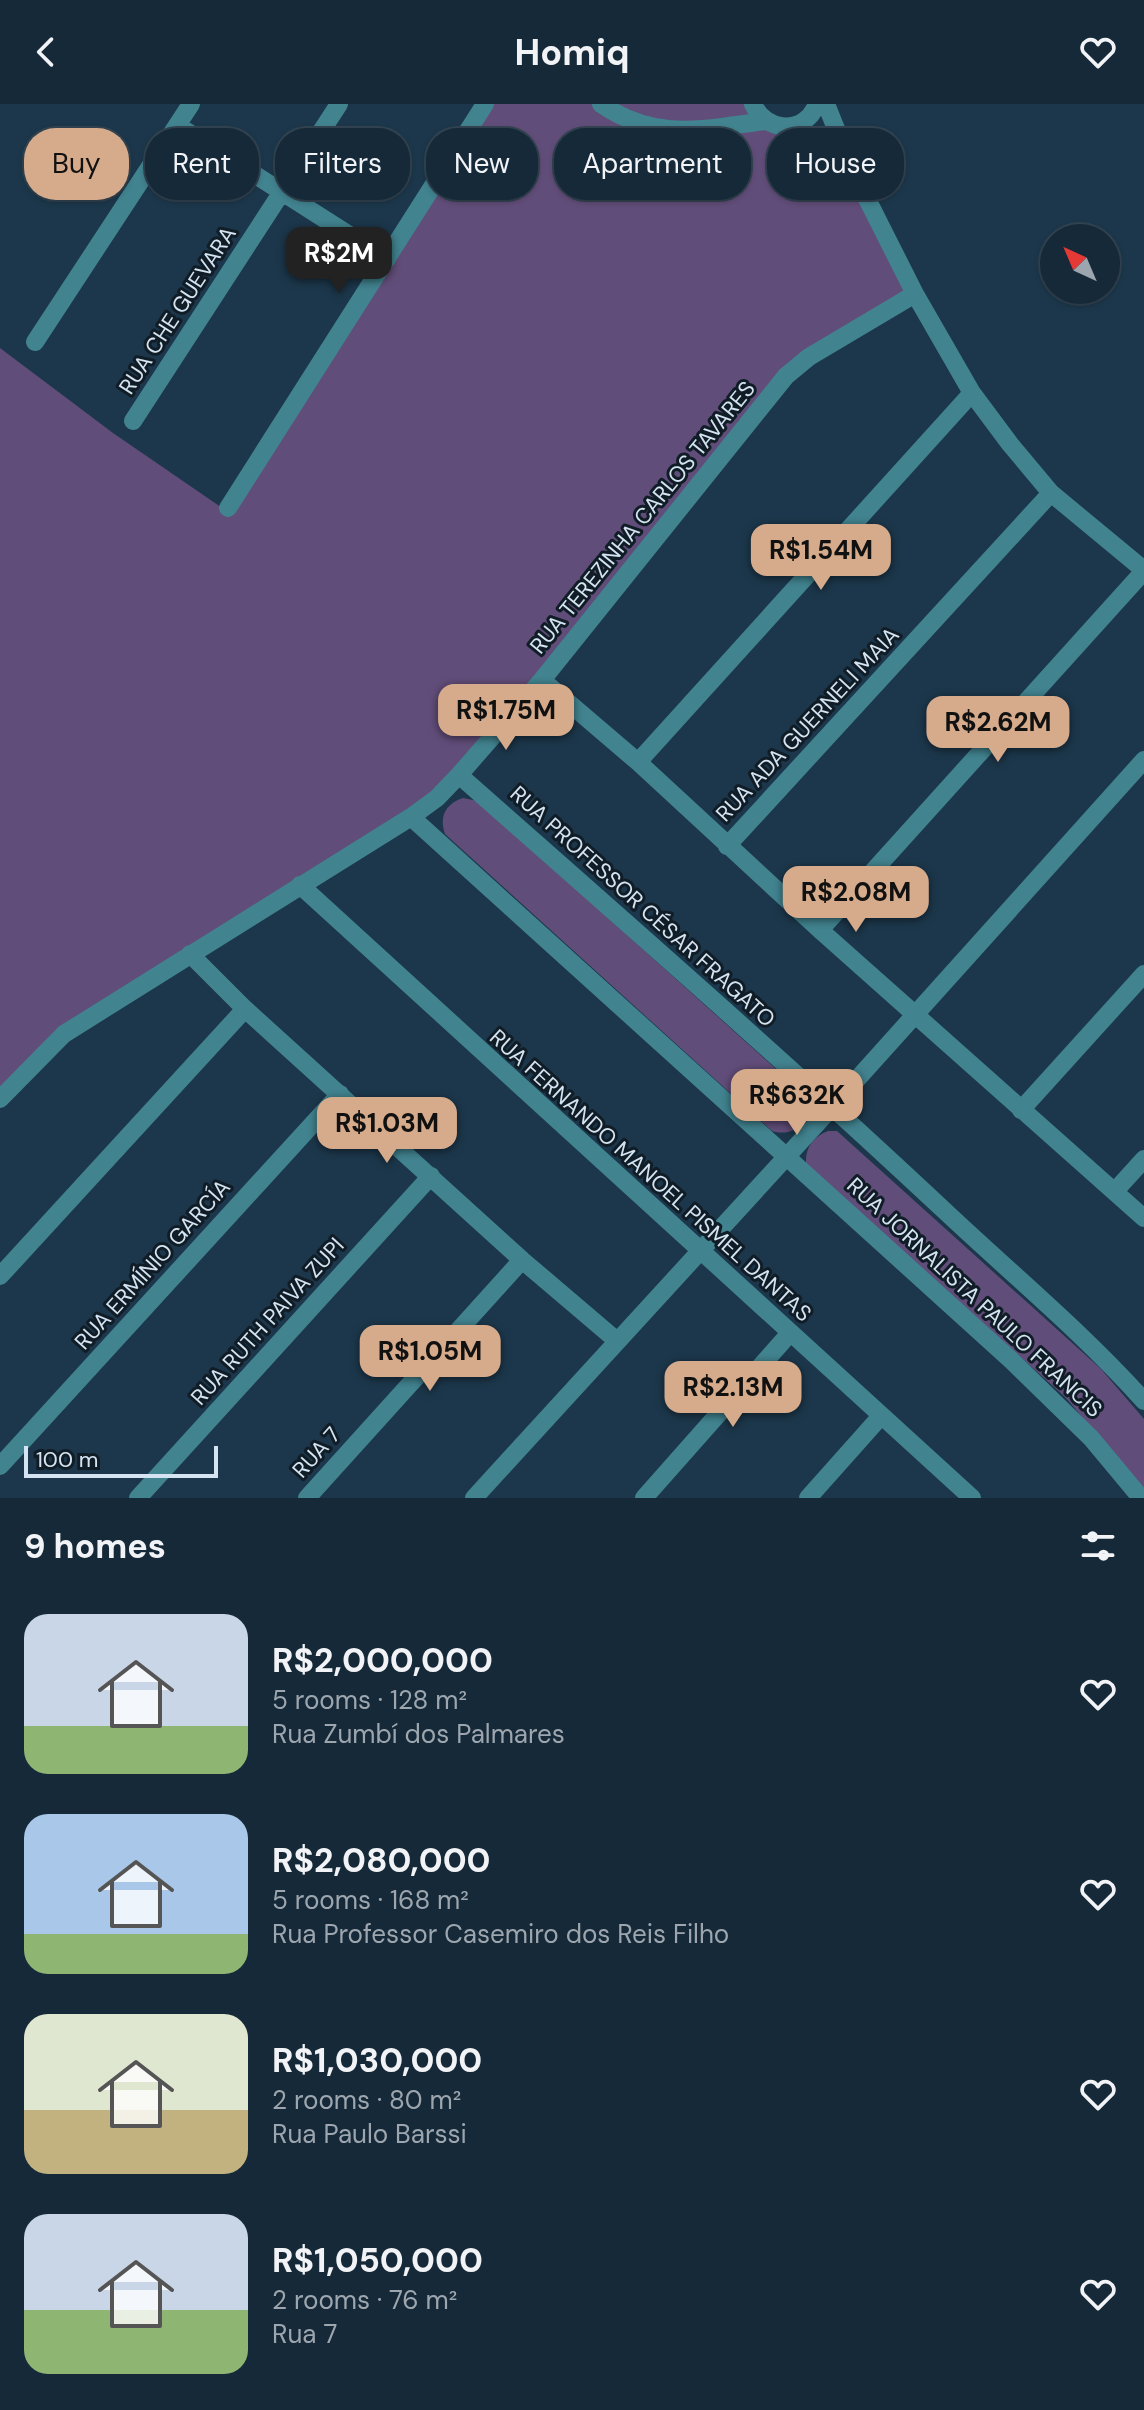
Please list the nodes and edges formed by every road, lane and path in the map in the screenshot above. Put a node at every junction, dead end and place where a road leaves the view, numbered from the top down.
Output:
1 (191, 104) edge
2 (339, 104) edge
3 (485, 104) edge
4 (601, 104) edge
5 (753, 104) edge
6 (826, 106) edge
7 (765, 121) junction
8 (177, 125) junction
9 (787, 127) joint
10 (323, 128) edge
11 (835, 128) edge
12 (275, 188) edge
13 (277, 200) edge
14 (295, 200) edge
15 (868, 200) edge
16 (387, 259) junction
17 (915, 294) junction
18 (35, 342) dead end
19 (972, 393) junction
20 (133, 421) dead end
21 (1051, 493) junction
22 (228, 508) dead end
23 (1144, 570) edge
24 (542, 680) junction
25 (1144, 760) edge
26 (638, 762) junction
27 (459, 775) junction
28 (411, 817) junction
29 (727, 846) junction
30 (300, 885) junction
31 (820, 930) junction
32 (190, 954) junction
33 (1144, 974) edge
34 (245, 1009) junction
35 (914, 1014) junction
36 (340, 1094) junction
37 (0, 1099) edge
38 (833, 1106) junction
39 (1021, 1110) junction
40 (787, 1156) junction
41 (1144, 1159) edge
42 (431, 1176) junction
43 (1115, 1191) junction
44 (1144, 1218) edge
45 (700, 1251) junction
46 (522, 1260) junction
47 (0, 1276) edge
48 (790, 1333) junction
49 (616, 1340) junction
50 (1144, 1401) edge
51 (881, 1416) junction
52 (0, 1466) edge
53 (138, 1498) edge
54 (307, 1498) edge
55 (474, 1498) edge
56 (644, 1498) edge
57 (808, 1498) edge
58 (972, 1498) edge
59 (1141, 1498) edge

1 - 8 street
2 - 10 street, RUA CHE GUEVARA
3 - 16 street
4 - 7 street
5 - 7 street
6 - 9 street
6 - 11 street
7 - 9 street
8 - 12 street
8 - 18 street
13 - 20 street, RUA CHE GUEVARA
14 - 16 street
15 - 17 street
16 - 22 street
17 - 19 street
17 - 24 street, RUA TEREZINHA CARLOS TAVARES
19 - 21 street
19 - 26 street
21 - 23 street
21 - 29 street, RUA ADA GUERNELI MAIA
23 - 31 street
24 - 26 street
24 - 27 street, RUA TEREZINHA CARLOS TAVARES
25 - 35 street
26 - 29 street
27 - 28 street, RUA TEREZINHA CARLOS TAVARES
27 - 38 street, RUA PROFESSOR CÉSAR FRAGATO
28 - 30 street, RUA TEREZINHA CARLOS TAVARES
28 - 40 street, RUA JORNALISTA PAULO FRANCIS
29 - 31 street
30 - 32 street, RUA TEREZINHA CARLOS TAVARES
30 - 45 street, RUA FERNANDO MANOEL PISMEL DANTAS
31 - 35 street
32 - 34 street
32 - 37 street, RUA TEREZINHA CARLOS TAVARES
33 - 39 street
34 - 36 street
34 - 47 street
35 - 38 street
35 - 39 street
36 - 42 street
36 - 52 street, RUA ERMÍNIO GARCÍA
38 - 40 street
38 - 50 street, RUA PROFESSOR CÉSAR FRAGATO
39 - 43 street
40 - 45 street
40 - 59 street, RUA JORNALISTA PAULO FRANCIS
41 - 43 street
42 - 46 street
42 - 53 street, RUA RUTH PAIVA ZUPI
43 - 44 street
45 - 48 street, RUA FERNANDO MANOEL PISMEL DANTAS
45 - 49 street
46 - 49 street
46 - 54 street, RUA 7
48 - 51 street, RUA FERNANDO MANOEL PISMEL DANTAS
48 - 56 street
49 - 55 street
51 - 57 street
51 - 58 street, RUA FERNANDO MANOEL PISMEL DANTAS

